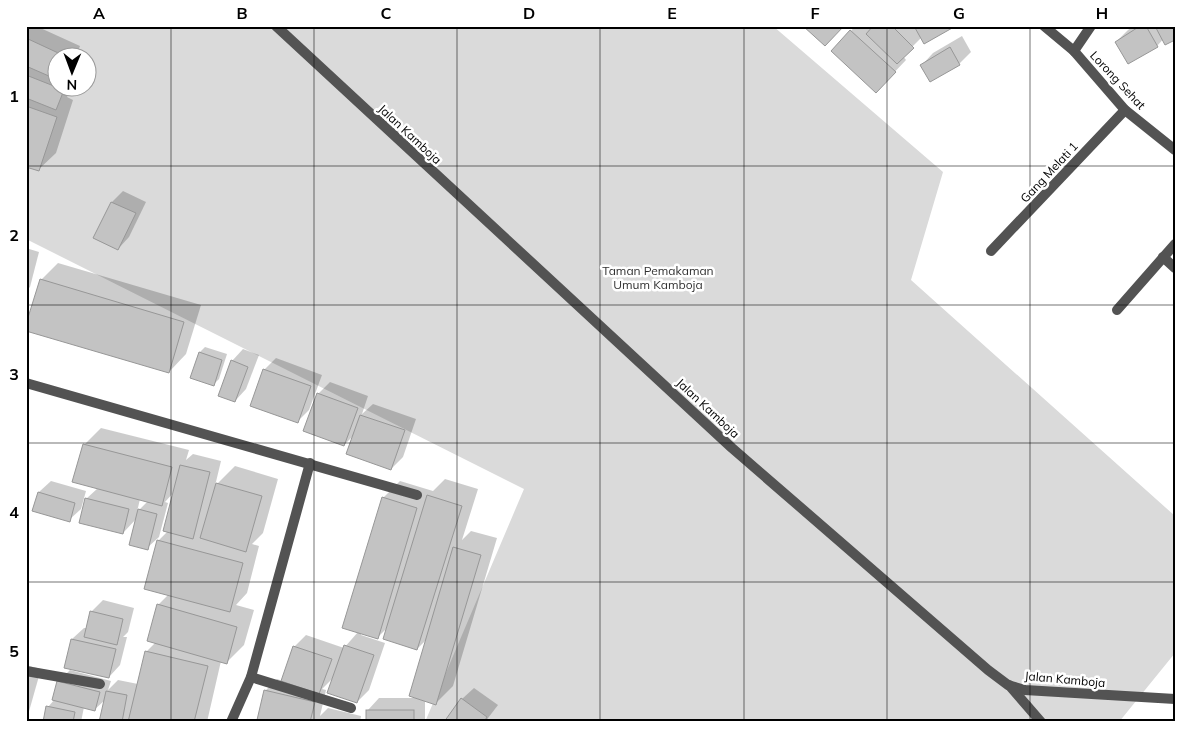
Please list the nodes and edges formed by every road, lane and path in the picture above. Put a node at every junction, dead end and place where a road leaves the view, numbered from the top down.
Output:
1 (276, 26) edge
2 (1044, 26) edge
3 (1091, 26) edge
4 (1074, 51) junction
5 (1125, 110) junction
6 (1175, 150) edge
7 (1175, 244) edge
8 (991, 252) dead end
9 (1163, 257) junction
10 (1175, 268) edge
11 (1117, 310) dead end
12 (26, 383) edge
13 (310, 463) junction
14 (416, 495) dead end
15 (26, 671) edge
16 (251, 677) junction
17 (100, 684) dead end
18 (1008, 684) junction
19 (1173, 696) edge
20 (351, 708) dead end
21 (232, 722) edge
22 (1040, 722) edge

1 - 18 street, Jalan Kamboja
2 - 4 street, Lorong Sehat
3 - 4 street
4 - 5 street, Lorong Sehat
5 - 6 street, Lorong Sehat
5 - 8 street, Gang Melati 1
7 - 9 street
9 - 10 street
9 - 11 street
12 - 13 street
13 - 14 street
13 - 16 street
15 - 17 street
16 - 20 street
16 - 21 street
18 - 19 street, Jalan Kamboja
18 - 22 street

